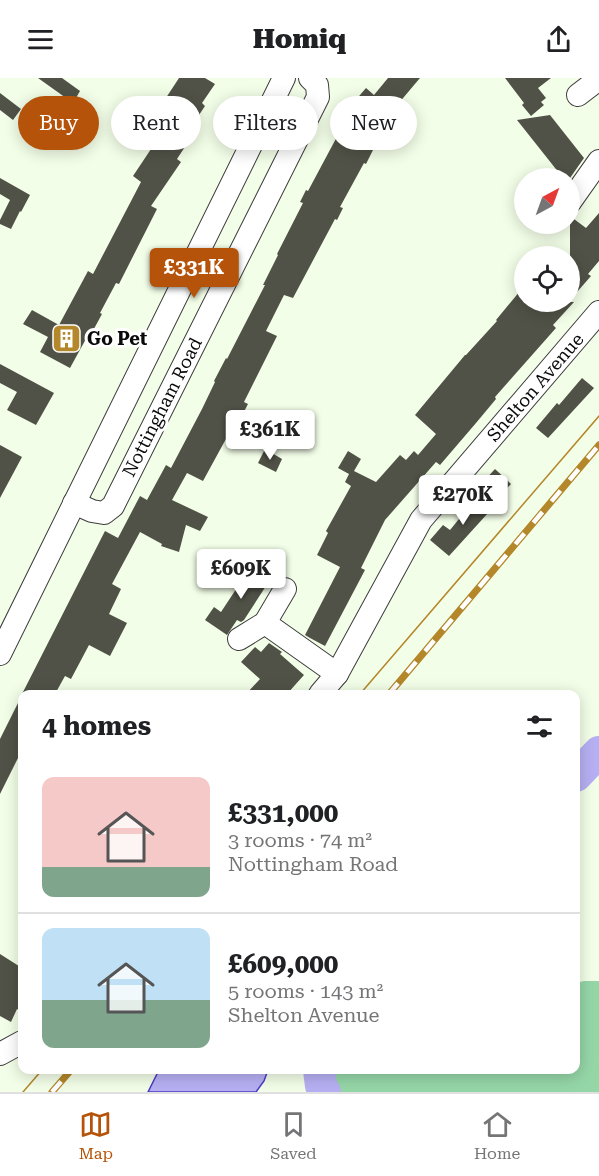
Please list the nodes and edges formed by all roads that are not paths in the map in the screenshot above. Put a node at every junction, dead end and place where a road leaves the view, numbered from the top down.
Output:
1 (284, 78) edge
2 (310, 78) edge
3 (599, 79) edge
4 (578, 95) dead end
5 (599, 161) edge
6 (580, 188) edge
7 (599, 312) edge
8 (74, 503) junction
9 (285, 589) dead end
10 (265, 623) junction
11 (239, 639) dead end
12 (0, 654) edge
13 (337, 674) junction
14 (323, 690) edge
15 (18, 1044) edge
16 (0, 1054) edge

1 - 8 street, Nottingham Road
2 - 8 street, Nottingham Road
3 - 4 street
5 - 6 street
7 - 13 street, Shelton Avenue
8 - 12 street, Nottingham Road
9 - 10 street
10 - 11 street
10 - 13 street
13 - 14 street, Shelton Avenue
15 - 16 street

